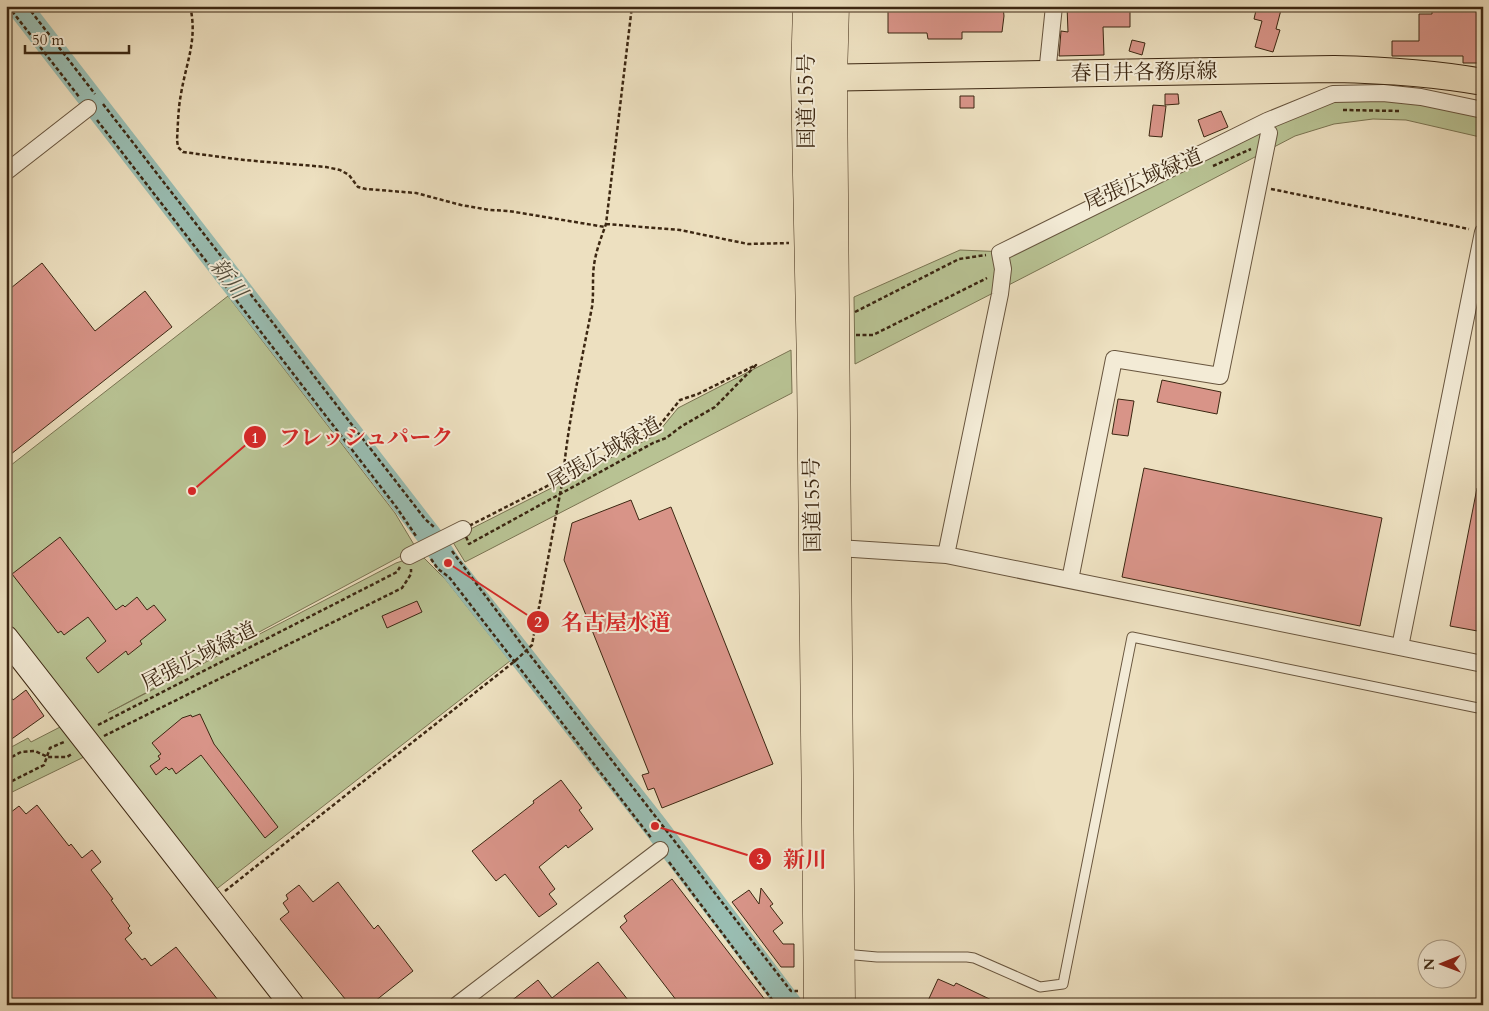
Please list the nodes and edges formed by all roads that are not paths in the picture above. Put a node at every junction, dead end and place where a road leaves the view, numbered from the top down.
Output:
1 (807, 6) edge
2 (835, 6) edge
3 (1054, 6) edge
4 (1047, 74) junction
5 (805, 78) junction
6 (833, 78) junction
7 (1483, 82) edge
8 (88, 108) road end
9 (1483, 110) edge
10 (1269, 133) road end
11 (6, 172) edge
12 (1483, 232) edge
13 (463, 529) road end
14 (838, 548) junction
15 (946, 555) junction
16 (409, 556) road end
17 (1070, 580) junction
18 (6, 638) edge
19 (1400, 647) junction
20 (1483, 664) edge
21 (1483, 709) edge
22 (660, 850) road end
23 (841, 954) junction
24 (821, 998) edge
25 (292, 1005) edge
26 (458, 1005) edge

1 - 5 highway, 国道155号
2 - 6 highway, 国道155号
3 - 4 street
4 - 6 main road, 春日井各務原線
4 - 7 main road, 春日井各務原線
5 - 6 main road, 春日井各務原線
5 - 24 highway, 国道155号
6 - 14 highway, 国道155号
8 - 11 street
9 - 15 street
10 - 17 street
12 - 19 street
13 - 16 street
14 - 15 street
14 - 23 highway, 国道155号
15 - 17 street
17 - 19 street
18 - 25 street
19 - 20 street
21 - 23 lane
22 - 26 street
23 - 24 highway, 国道155号

